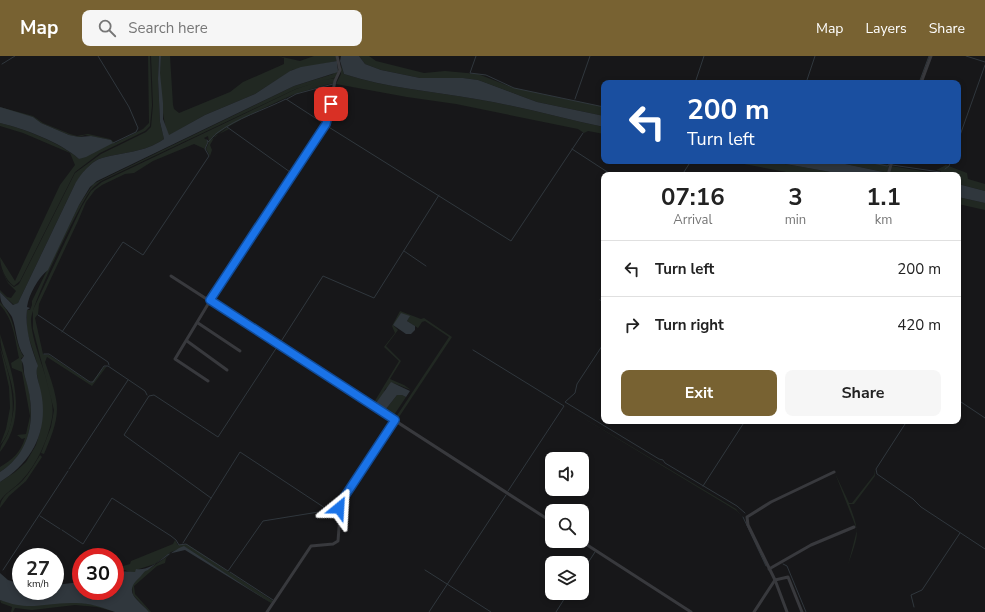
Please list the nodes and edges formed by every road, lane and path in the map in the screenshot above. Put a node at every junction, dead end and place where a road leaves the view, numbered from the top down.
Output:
1 (337, 56) edge
2 (931, 56) edge
3 (922, 80) edge
4 (171, 276) dead end
5 (210, 300) junction
6 (198, 323) junction
7 (187, 341) junction
8 (240, 351) dead end
9 (227, 370) dead end
10 (208, 381) dead end
11 (395, 420) junction
12 (834, 472) dead end
13 (545, 517) edge
14 (854, 526) dead end
15 (589, 546) edge
16 (769, 569) junction
17 (775, 580) junction
18 (267, 612) edge
19 (691, 612) edge
20 (754, 612) edge
21 (787, 612) edge
22 (802, 612) edge

1 - 5 street
2 - 3 street
4 - 5 street
5 - 6 street
5 - 11 street
6 - 7 street
6 - 8 street
7 - 9 street
7 - 10 street
11 - 13 street
11 - 18 street
12 - 16 street
14 - 16 street
15 - 19 street
16 - 17 street
17 - 20 street
17 - 21 street
17 - 22 street

